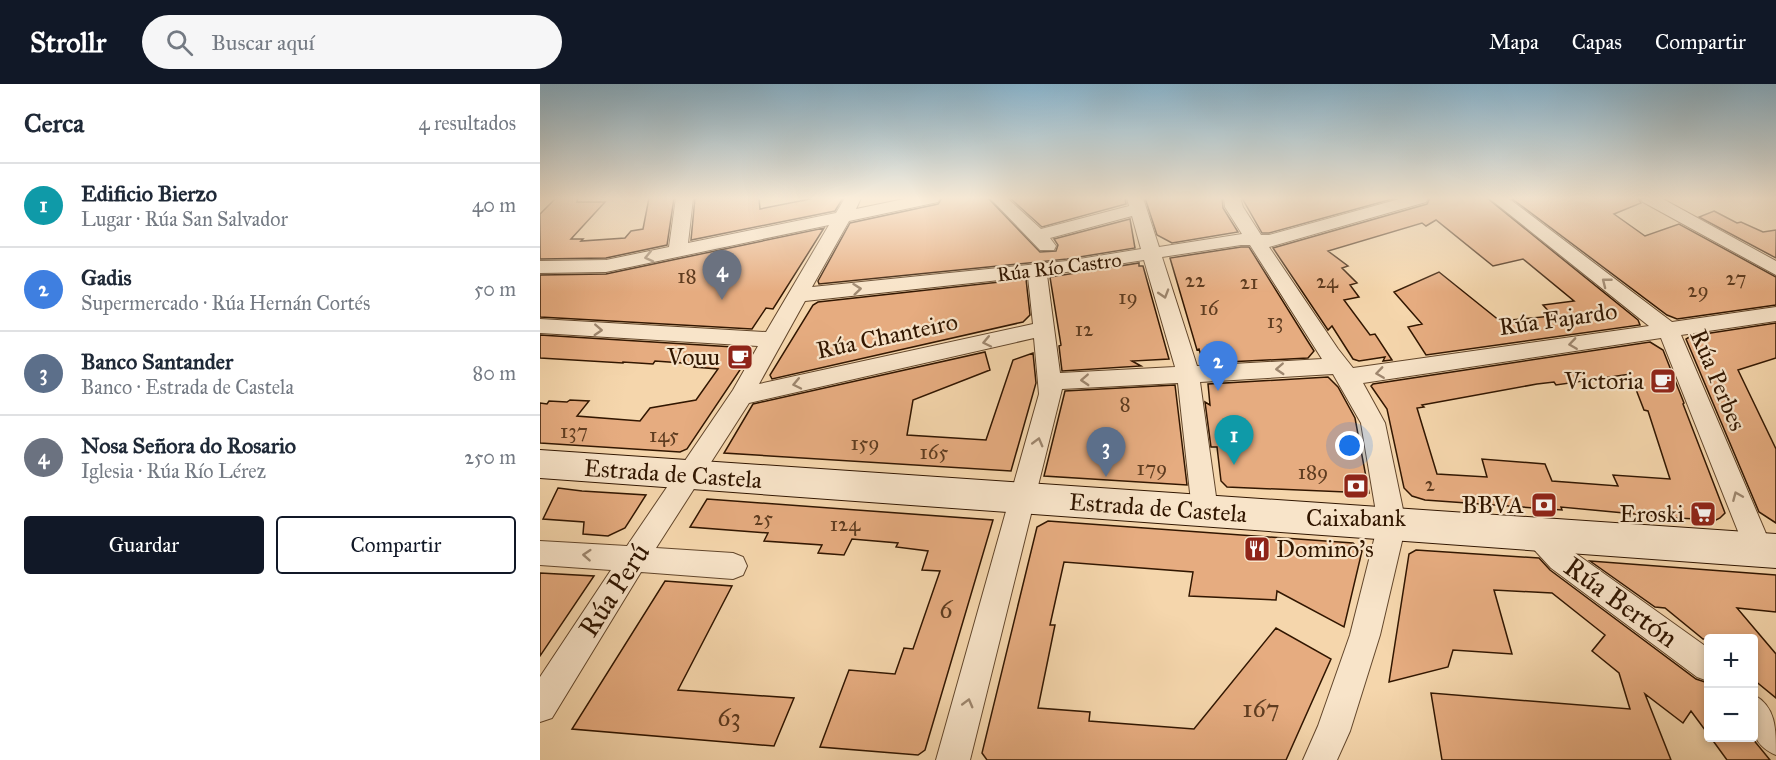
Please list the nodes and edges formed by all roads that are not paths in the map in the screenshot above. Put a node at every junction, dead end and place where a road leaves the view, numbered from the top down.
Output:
1 (680, 230) edge
2 (759, 230) edge
3 (835, 230) edge
4 (1030, 230) edge
5 (1057, 230) edge
6 (1145, 230) edge
7 (1250, 230) edge
8 (1310, 230) edge
9 (1539, 230) edge
10 (1705, 230) edge
11 (1037, 236) junction
12 (1257, 240) junction
13 (678, 250) junction
14 (1151, 252) junction
15 (540, 267) edge
16 (1067, 267) junction
17 (1776, 269) edge
18 (1037, 270) junction
19 (799, 295) junction
20 (1776, 314) edge
21 (540, 326) edge
22 (1044, 329) junction
23 (1668, 330) junction
24 (774, 340) junction
25 (1343, 372) junction
26 (1188, 374) junction
27 (1050, 382) junction
28 (741, 396) junction
29 (540, 464) edge
30 (688, 475) junction
31 (1023, 498) junction
32 (1205, 511) junction
33 (1392, 524) junction
34 (1538, 535) junction
35 (1767, 551) edge
36 (540, 553) edge
37 (634, 558) junction
38 (733, 566) dead end
39 (1704, 663) edge
40 (540, 706) edge
41 (1758, 716) edge
42 (1776, 738) edge
43 (953, 760) edge
44 (1320, 760) edge

1 - 13 street
2 - 13 street
3 - 19 street, Rúa Perú
4 - 11 street
5 - 11 street
6 - 14 street
7 - 12 street
8 - 12 street, Rúa Río Castro
23 -> 9 street, Rúa Perbes
10 - 17 street
11 - 16 street
12 - 14 street, Rúa Río Castro
12 - 25 street
13 -> 15 street
14 - 16 street, Rúa Río Castro
14 -> 26 street
16 - 18 street, Rúa Río Castro
19 -> 18 street, Rúa Río Castro
18 - 22 street
19 - 24 street, Rúa Perú
20 - 23 street, Rúa Fajardo
21 -> 24 street
22 - 27 street
22 -> 28 street, Rúa Chanteiro
23 -> 25 street, Rúa Fajardo
35 -> 23 street, Rúa Perbes
24 - 28 street, Rúa Perú
25 -> 26 street, Rúa Fajardo
25 - 33 street
26 -> 27 street, Rúa Fajardo
26 - 32 street
31 -> 27 street
28 - 30 street, Rúa Perú
29 - 30 main road, Estrada de Castela
30 - 31 main road, Estrada de Castela
30 - 37 street, Rúa Perú
31 - 32 main road, Estrada de Castela
43 -> 31 street
32 - 33 main road, Estrada de Castela
33 - 34 main road, Estrada de Castela
33 - 44 street
34 - 35 main road, Estrada de Castela
34 - 39 street, Rúa Bertón
37 -> 36 street
37 - 38 street
37 - 40 street, Rúa Perú
41 - 42 street

